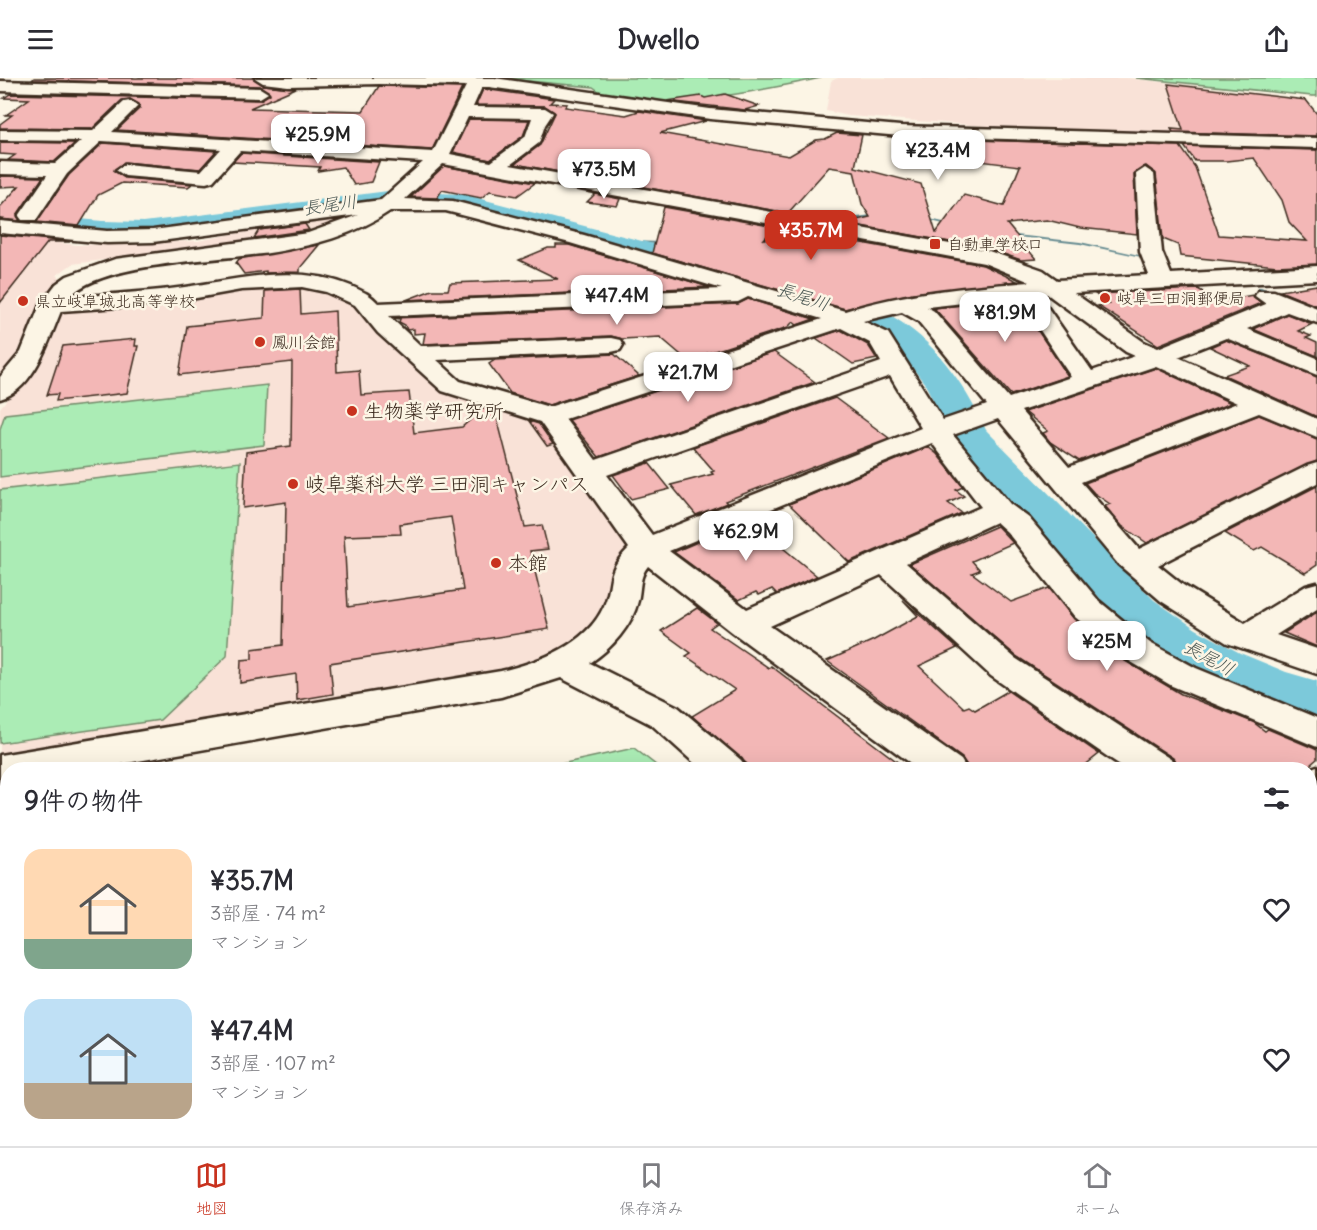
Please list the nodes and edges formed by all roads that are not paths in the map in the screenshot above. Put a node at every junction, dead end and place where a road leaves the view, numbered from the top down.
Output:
1 (291, 79) edge
2 (477, 81) junction
3 (0, 86) edge
4 (261, 86) edge
5 (222, 92) junction
6 (106, 93) edge
7 (57, 104) dead end
8 (207, 106) dead end
9 (461, 112) junction
10 (184, 127) dead end
11 (451, 134) junction
12 (475, 134) dead end
13 (510, 134) dead end
14 (0, 135) edge
15 (534, 135) junction
16 (99, 136) junction
17 (168, 141) junction
18 (1317, 143) edge
19 (235, 145) junction
20 (439, 158) junction
21 (0, 168) edge
22 (494, 168) junction
23 (60, 170) junction
24 (125, 170) dead end
25 (1144, 174) dead end
26 (391, 200) junction
27 (29, 216) dead end
28 (0, 227) edge
29 (1317, 273) edge
30 (1218, 276) junction
31 (1162, 279) junction
32 (1052, 286) junction
33 (1024, 289) junction
34 (766, 294) junction
35 (606, 301) junction
36 (905, 304) junction
37 (1287, 304) junction
38 (52, 305) junction
39 (374, 310) junction
40 (853, 316) junction
41 (1317, 316) edge
42 (1226, 329) junction
43 (414, 354) junction
44 (1157, 357) junction
45 (633, 362) junction
46 (895, 366) junction
47 (1317, 367) edge
48 (1086, 381) junction
49 (0, 391) edge
50 (1260, 403) junction
51 (549, 416) junction
52 (967, 421) junction
53 (1317, 429) edge
54 (588, 472) junction
55 (1317, 472) edge
56 (1063, 480) junction
57 (999, 510) junction
58 (646, 549) junction
59 (884, 561) junction
60 (1136, 563) junction
61 (1317, 594) edge
62 (744, 624) junction
63 (1247, 638) junction
64 (1317, 662) edge
65 (564, 665) junction
66 (1317, 733) edge
67 (47, 762) edge
68 (719, 762) edge
69 (937, 762) edge
70 (1146, 762) edge

1 - 2 street
1 - 4 street
2 - 9 street
2 - 18 street
3 - 6 street
4 - 5 street
5 - 6 street
5 - 8 street
6 - 7 street
6 - 16 street
9 - 11 street
9 - 15 street
10 - 17 street
11 - 12 street
11 - 20 street
13 - 15 street
14 - 16 street
15 - 22 street
16 - 17 street
16 - 23 street
17 - 19 street
19 - 20 street
19 - 24 street
20 - 22 street
20 - 26 street
21 - 23 street
22 - 32 street
23 - 27 street
25 - 31 street
26 - 28 street
26 - 34 street
26 - 38 street
29 - 30 street
30 - 31 street
30 - 37 street
31 - 32 street
32 - 33 street
32 - 44 street
33 - 36 street
33 - 48 street
34 - 35 street
34 - 40 street
35 - 39 street
35 - 45 street
36 - 40 street
36 - 52 street
37 - 41 street
37 - 42 street
38 - 39 street
38 - 49 street
39 - 43 street
40 - 45 street
40 - 46 street
42 - 44 street
42 - 47 street
43 - 45 street
43 - 51 street
44 - 48 street
44 - 50 street
45 - 51 street
46 - 52 street
46 - 54 street
48 - 52 street
50 - 53 street
50 - 56 street
51 - 54 street
52 - 56 street
52 - 57 street
52 - 58 street
54 - 58 street
55 - 60 street
56 - 60 street
57 - 59 street
57 - 66 street
58 - 62 street
58 - 65 street
59 - 62 street
59 - 70 street
60 - 63 street
61 - 63 street
62 - 69 street
63 - 64 street
65 - 67 street
65 - 68 street

